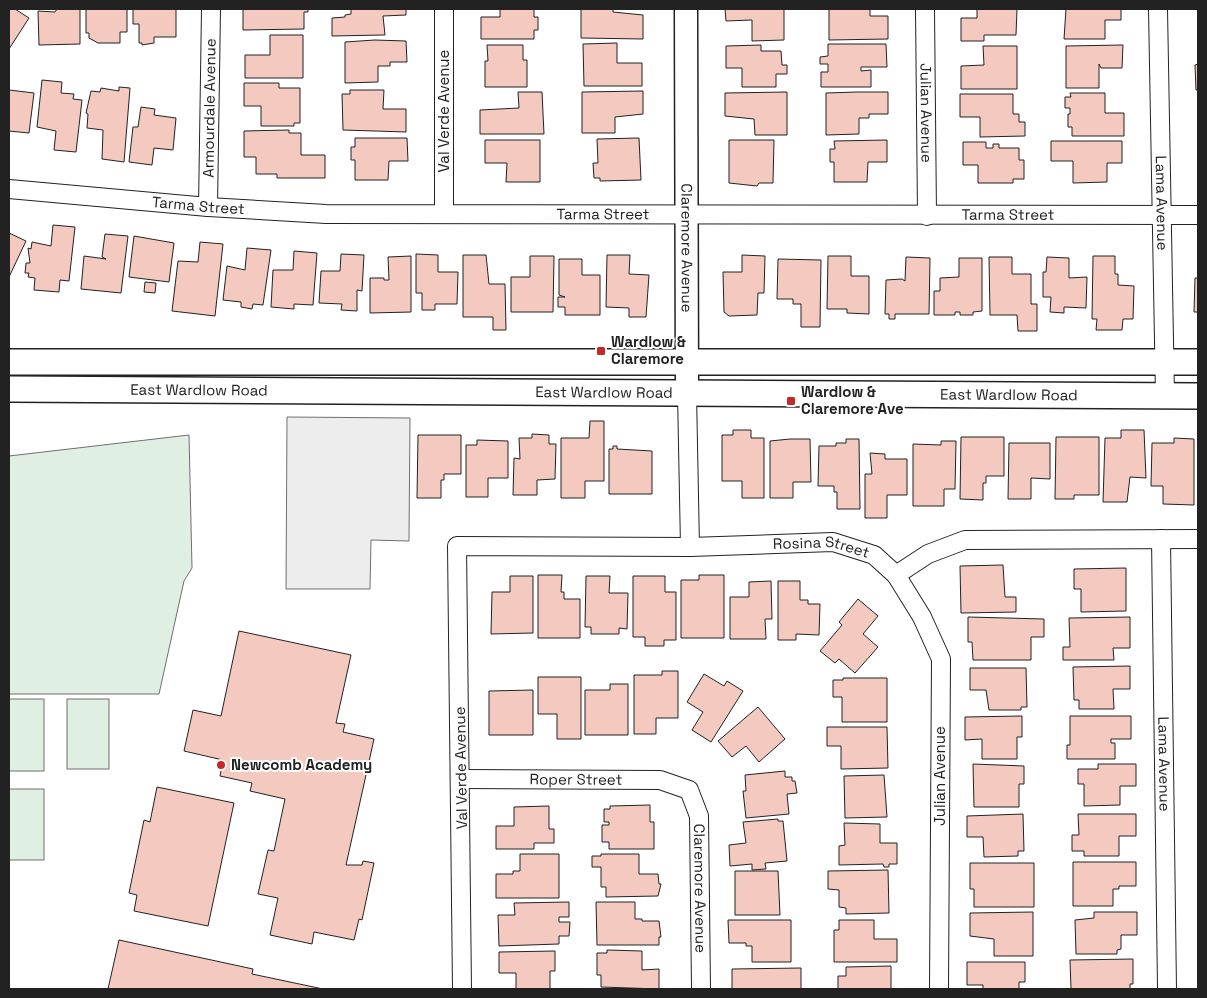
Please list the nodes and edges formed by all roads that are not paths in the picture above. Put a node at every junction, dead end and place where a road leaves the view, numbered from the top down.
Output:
1 (211, 9) edge
2 (444, 9) edge
3 (686, 9) edge
4 (925, 9) edge
5 (1158, 9) edge
6 (9, 189) edge
7 (208, 207) junction
8 (444, 213) junction
9 (688, 213) junction
10 (1160, 215) junction
11 (1198, 215) edge
12 (927, 216) junction
13 (687, 361) junction
14 (1165, 361) junction
15 (9, 362) edge
16 (1198, 362) edge
17 (9, 389) edge
18 (687, 393) junction
19 (1165, 396) junction
20 (1198, 396) edge
21 (1161, 539) junction
22 (1198, 539) edge
23 (458, 546) joint
24 (690, 547) junction
25 (896, 575) junction
26 (462, 779) junction
27 (689, 790) joint
28 (462, 989) edge
29 (701, 989) edge
30 (939, 989) edge
31 (1167, 989) edge

1 - 7 street, Armourdale Avenue
2 - 8 street, Val Verde Avenue
3 - 9 street, Claremore Avenue
4 - 12 street, Julian Avenue
5 - 10 street, Lama Avenue
6 - 7 street, Tarma Street
7 - 8 street, Tarma Street
8 - 9 street, Tarma Street
9 - 12 street, Tarma Street
9 - 13 street, Claremore Avenue
10 - 11 street, Tarma Street
10 - 12 street, Tarma Street
10 - 14 street, Lama Avenue
13 - 14 main road, East Wardlow Road
13 - 15 main road, East Wardlow Road
13 - 18 street, Claremore Avenue
14 - 16 main road, East Wardlow Road
14 - 19 street, Lama Avenue
17 - 18 main road, East Wardlow Road
18 - 19 main road, East Wardlow Road
18 - 24 street, Claremore Avenue
19 - 20 main road, East Wardlow Road
21 - 22 street
21 - 25 street
21 - 31 street, Lama Avenue
23 - 24 street, Rosina Street
23 - 26 street, Val Verde Avenue
24 - 25 street, Rosina Street
25 - 30 street, Julian Avenue
26 - 27 street, Roper Street
26 - 28 street, Val Verde Avenue
27 - 29 street, Claremore Avenue

